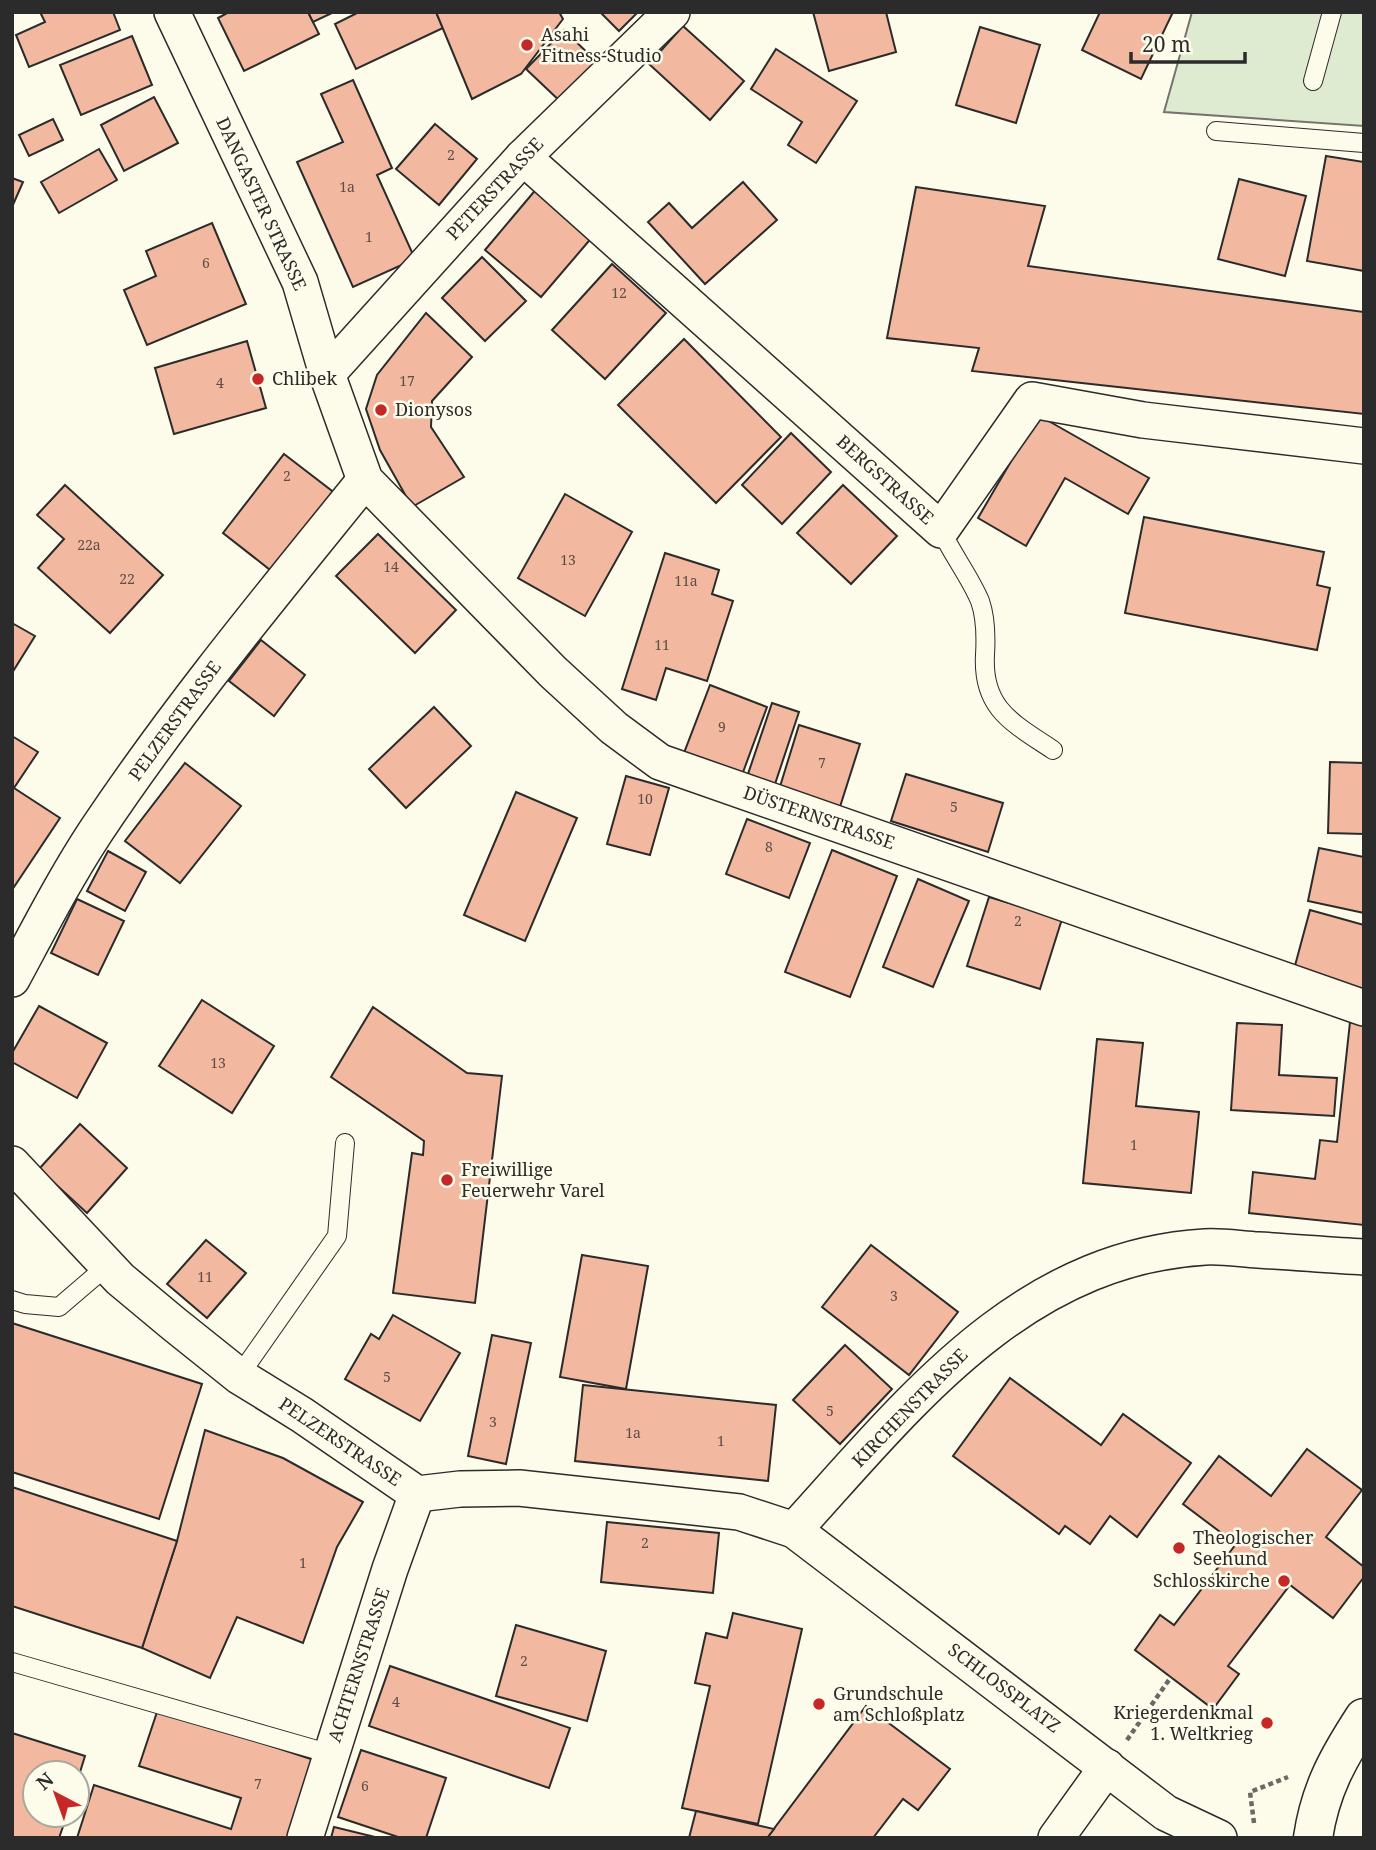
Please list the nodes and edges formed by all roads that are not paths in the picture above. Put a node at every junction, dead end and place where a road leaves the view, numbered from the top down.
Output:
1 (172, 12) edge
2 (671, 12) edge
3 (1332, 12) edge
4 (1313, 81) dead end
5 (1216, 131) dead end
6 (1364, 143) edge
7 (523, 157) junction
8 (327, 374) junction
9 (1364, 446) edge
10 (365, 480) junction
11 (941, 530) junction
12 (1053, 750) dead end
13 (12, 979) edge
14 (1364, 1007) edge
15 (345, 1143) dead end
16 (12, 1164) edge
17 (1364, 1257) edge
18 (107, 1266) junction
19 (12, 1300) edge
20 (239, 1376) junction
21 (417, 1494) junction
22 (794, 1530) junction
23 (12, 1662) edge
24 (1364, 1718) edge
25 (331, 1754) junction
26 (1107, 1767) junction
27 (304, 1838) edge
28 (1056, 1838) edge
29 (1219, 1838) edge
30 (1314, 1838) edge

1 - 8 street, DANGASTER STRASSE
2 - 7 street, PETERSTRASSE
3 - 4 lane
5 - 6 lane
7 - 8 street, PETERSTRASSE
7 - 11 street, BERGSTRASSE
8 - 10 street, DANGASTER STRASSE
9 - 11 street, BERGSTRASSE
10 - 13 street, PELZERSTRASSE
10 - 14 street, DÜSTERNSTRASSE
11 - 12 lane
15 - 20 lane
16 - 18 street, PELZERSTRASSE
17 - 22 street, KIRCHENSTRASSE
18 - 19 lane
18 - 20 street, PELZERSTRASSE
20 - 21 street, PELZERSTRASSE
21 - 22 street, PELZERSTRASSE
21 - 25 street, ACHTERNSTRASSE
22 - 26 street, SCHLOSSPLATZ
23 - 25 lane
24 - 30 street
25 - 27 street, ACHTERNSTRASSE
26 - 28 street
26 - 29 street, SCHLOSSPLATZ

